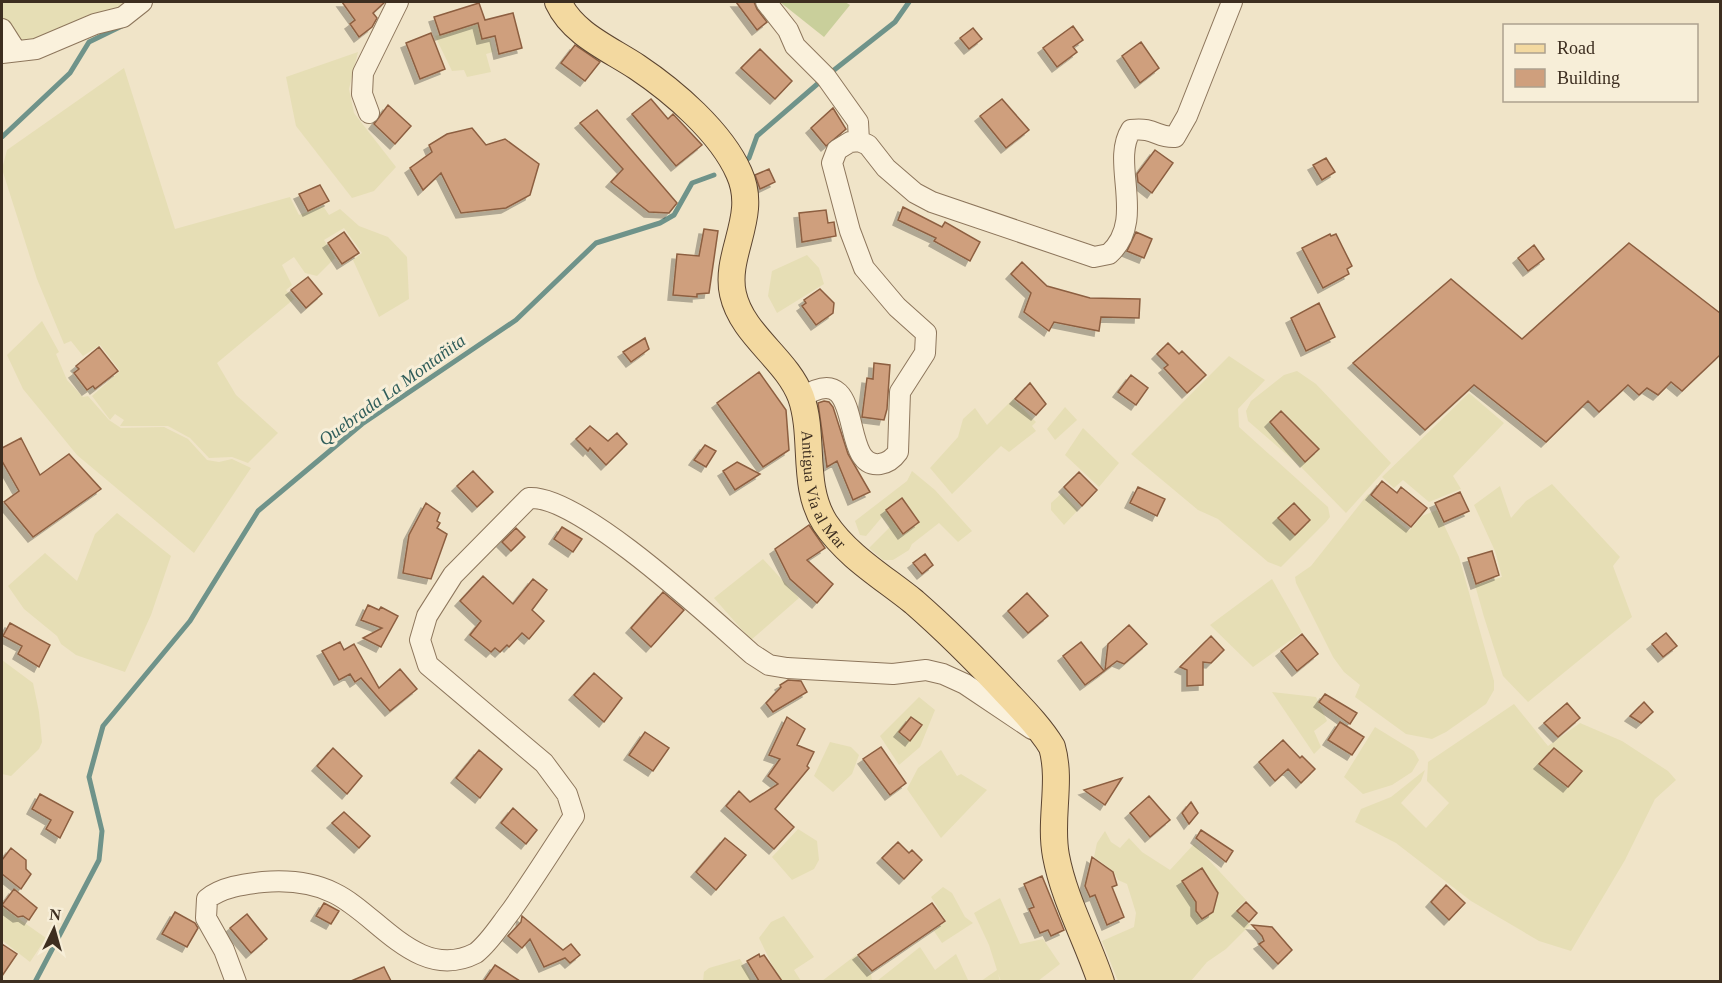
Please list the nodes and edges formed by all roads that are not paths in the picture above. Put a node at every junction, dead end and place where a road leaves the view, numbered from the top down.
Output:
1 (142, 2) edge
2 (398, 2) edge
3 (558, 2) edge
4 (766, 2) edge
5 (1232, 2) edge
6 (2, 29) edge
7 (9, 52) edge
8 (369, 113) dead end
9 (859, 141) junction
10 (801, 398) junction
11 (1048, 740) junction
12 (236, 981) edge
13 (1101, 981) edge

1 - 7 street
2 - 8 street
3 - 10 main road, Antigua Vía al Mar
4 - 9 street
5 - 9 street
6 - 7 street
9 - 10 street
10 - 11 main road, Antigua Vía al Mar
11 - 12 street
11 - 13 main road, Antigua Vía al Mar

